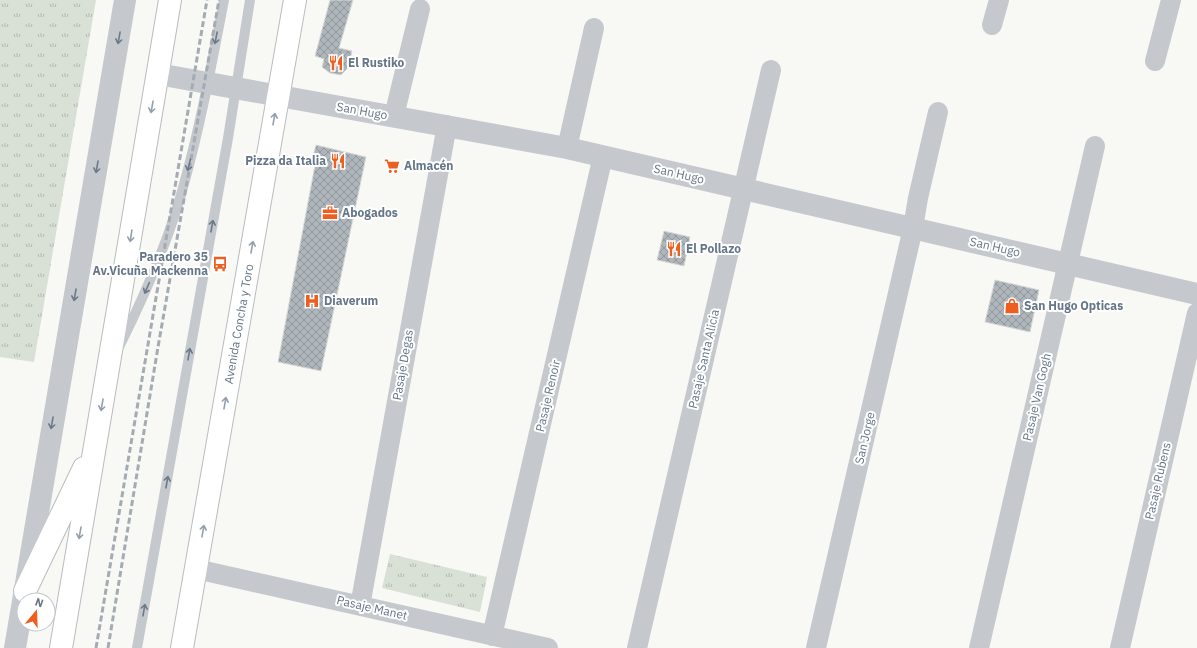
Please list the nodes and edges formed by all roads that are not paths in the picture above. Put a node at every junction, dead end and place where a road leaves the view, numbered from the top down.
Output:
1 (125, 0) edge
2 (170, 0) edge
3 (224, 0) edge
4 (250, 0) edge
5 (294, 0) edge
6 (999, 0) edge
7 (1172, 0) edge
8 (420, 9) dead end
9 (992, 25) dead end
10 (594, 28) dead end
11 (1155, 61) dead end
12 (771, 70) dead end
13 (158, 74) junction
14 (208, 84) junction
15 (236, 89) junction
16 (278, 96) junction
17 (938, 112) dead end
18 (394, 116) junction
19 (447, 125) junction
20 (1095, 146) dead end
21 (567, 148) junction
22 (603, 156) junction
23 (744, 189) junction
24 (913, 228) junction
25 (1068, 264) junction
26 (1197, 294) edge
27 (1197, 314) edge
28 (109, 367) junction
29 (95, 446) junction
30 (196, 569) junction
31 (25, 591) junction
32 (360, 606) junction
33 (189, 609) junction
34 (492, 636) junction
35 (15, 648) edge
36 (61, 648) edge
37 (137, 648) edge
38 (171, 648) edge
39 (182, 648) edge
40 (548, 648) edge
41 (637, 648) edge
42 (816, 648) edge
43 (979, 648) edge
44 (1120, 648) edge

1 -> 31 street
2 - 13 main road
3 -> 14 lane
4 - 15 lane
5 - 16 main road, Avenida Concha y Toro
6 - 9 street
7 - 11 street
8 - 18 street
10 - 21 street
12 - 23 street, Pasaje Santa Alicia
13 - 14 street, San Hugo
13 -> 28 main road
14 - 15 street, San Hugo
14 -> 28 lane
15 - 16 street, San Hugo
37 -> 15 lane
16 - 18 street, San Hugo
30 -> 16 main road, Avenida Concha y Toro
17 - 24 street, San Jorge
18 - 19 street, San Hugo
19 - 21 street, San Hugo
19 - 32 street, Pasaje Degas
20 - 25 street, Pasaje Van Gogh
21 - 22 street, San Hugo
22 - 23 street, San Hugo
22 - 34 street, Pasaje Renoir
23 - 24 street, San Hugo
23 - 41 street, Pasaje Santa Alicia
24 - 25 street, San Hugo
24 - 42 street, San Jorge
25 - 26 street, San Hugo
25 - 43 street, Pasaje Van Gogh
27 - 44 street, Pasaje Rubens
28 -> 29 main road
29 - 31 main road
29 -> 36 main road
30 - 32 street, Pasaje Manet
30 - 33 main road, Avenida Concha y Toro
31 - 35 street
32 - 34 street, Pasaje Manet
33 - 38 lane
33 - 39 main road, Avenida Concha y Toro
34 - 40 street, Pasaje Manet

